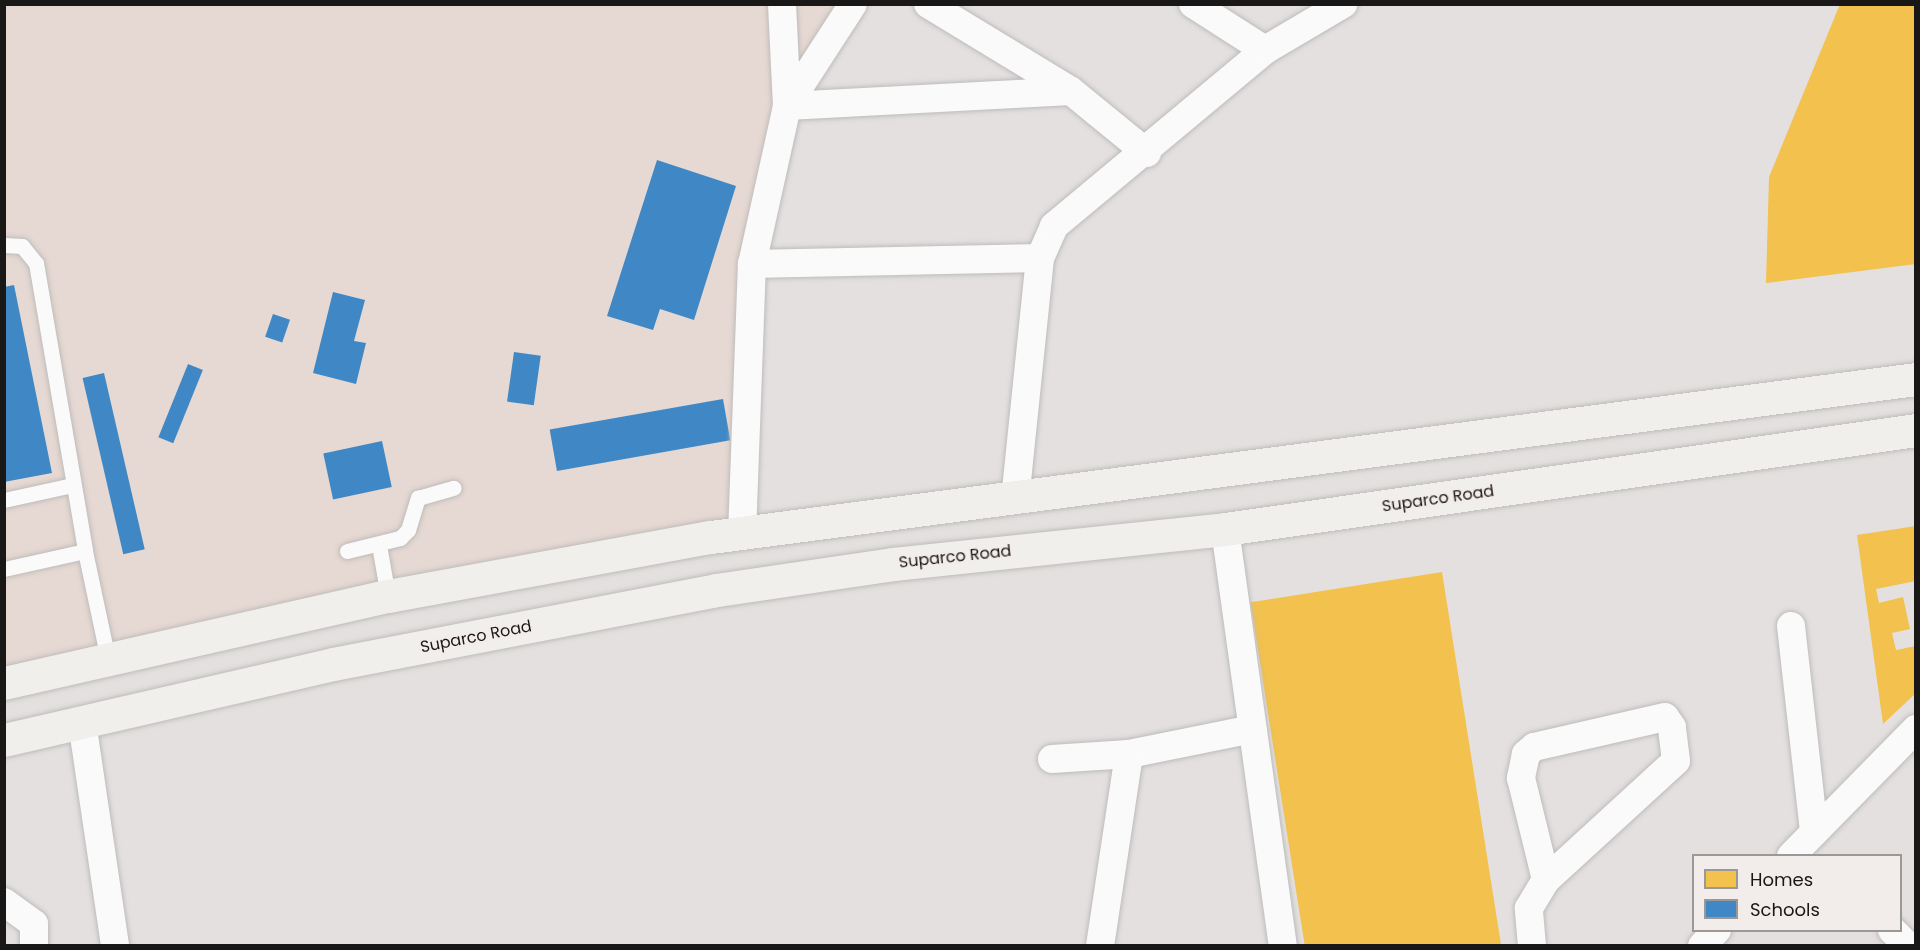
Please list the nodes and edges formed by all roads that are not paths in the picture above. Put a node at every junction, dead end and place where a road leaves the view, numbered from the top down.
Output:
1 (782, 4) edge
2 (853, 4) edge
3 (928, 4) edge
4 (1193, 4) edge
5 (1343, 4) edge
6 (1265, 50) junction
7 (1071, 91) junction
8 (787, 106) junction
9 (1147, 153) junction
10 (4, 245) edge
11 (1040, 258) junction
12 (752, 264) junction
13 (1916, 380) edge
14 (1916, 430) edge
15 (72, 485) junction
16 (454, 488) dead end
17 (4, 500) edge
18 (1014, 500) junction
19 (1225, 529) junction
20 (788, 530) junction
21 (727, 536) junction
22 (379, 545) junction
23 (85, 551) junction
24 (347, 551) dead end
25 (4, 569) edge
26 (790, 579) junction
27 (717, 590) junction
28 (388, 596) junction
29 (1791, 626) dead end
30 (108, 659) junction
31 (4, 683) edge
32 (82, 722) junction
33 (1253, 729) junction
34 (1914, 735) edge
35 (4, 740) edge
36 (1129, 754) junction
37 (1052, 759) dead end
38 (1805, 847) edge
39 (1546, 880) junction
40 (4, 902) edge
41 (1715, 932) edge
42 (1895, 932) edge
43 (34, 945) edge
44 (115, 945) edge
45 (1100, 945) edge
46 (1283, 945) edge
47 (1532, 945) edge
48 (1702, 945) edge
49 (1908, 945) edge

1 - 8 street
2 - 8 street
3 - 7 street
4 - 6 street
5 - 6 street
6 - 9 street
7 - 8 street
7 - 9 street
8 - 12 street
9 - 11 street
10 - 15 lane
11 - 12 street
11 - 18 street
12 - 21 street
13 - 18 main road
14 - 19 main road, Suparco Road
15 - 17 lane
15 - 23 lane
16 - 22 lane
18 - 20 main road
19 - 26 main road, Suparco Road
19 - 33 street
20 - 21 main road
20 - 26 main road
21 - 27 main road
21 - 28 main road
22 - 24 lane
22 - 28 lane
23 - 25 lane
23 - 30 lane
26 - 27 main road, Suparco Road
27 - 32 main road, Suparco Road
28 - 30 main road
29 - 38 street
30 - 31 main road
32 - 35 main road, Suparco Road
32 - 44 street
33 - 36 street
33 - 46 street
34 - 38 street
36 - 37 street
36 - 45 street
39 - 39 street
39 - 47 street
40 - 43 street
41 - 48 street
42 - 49 street

